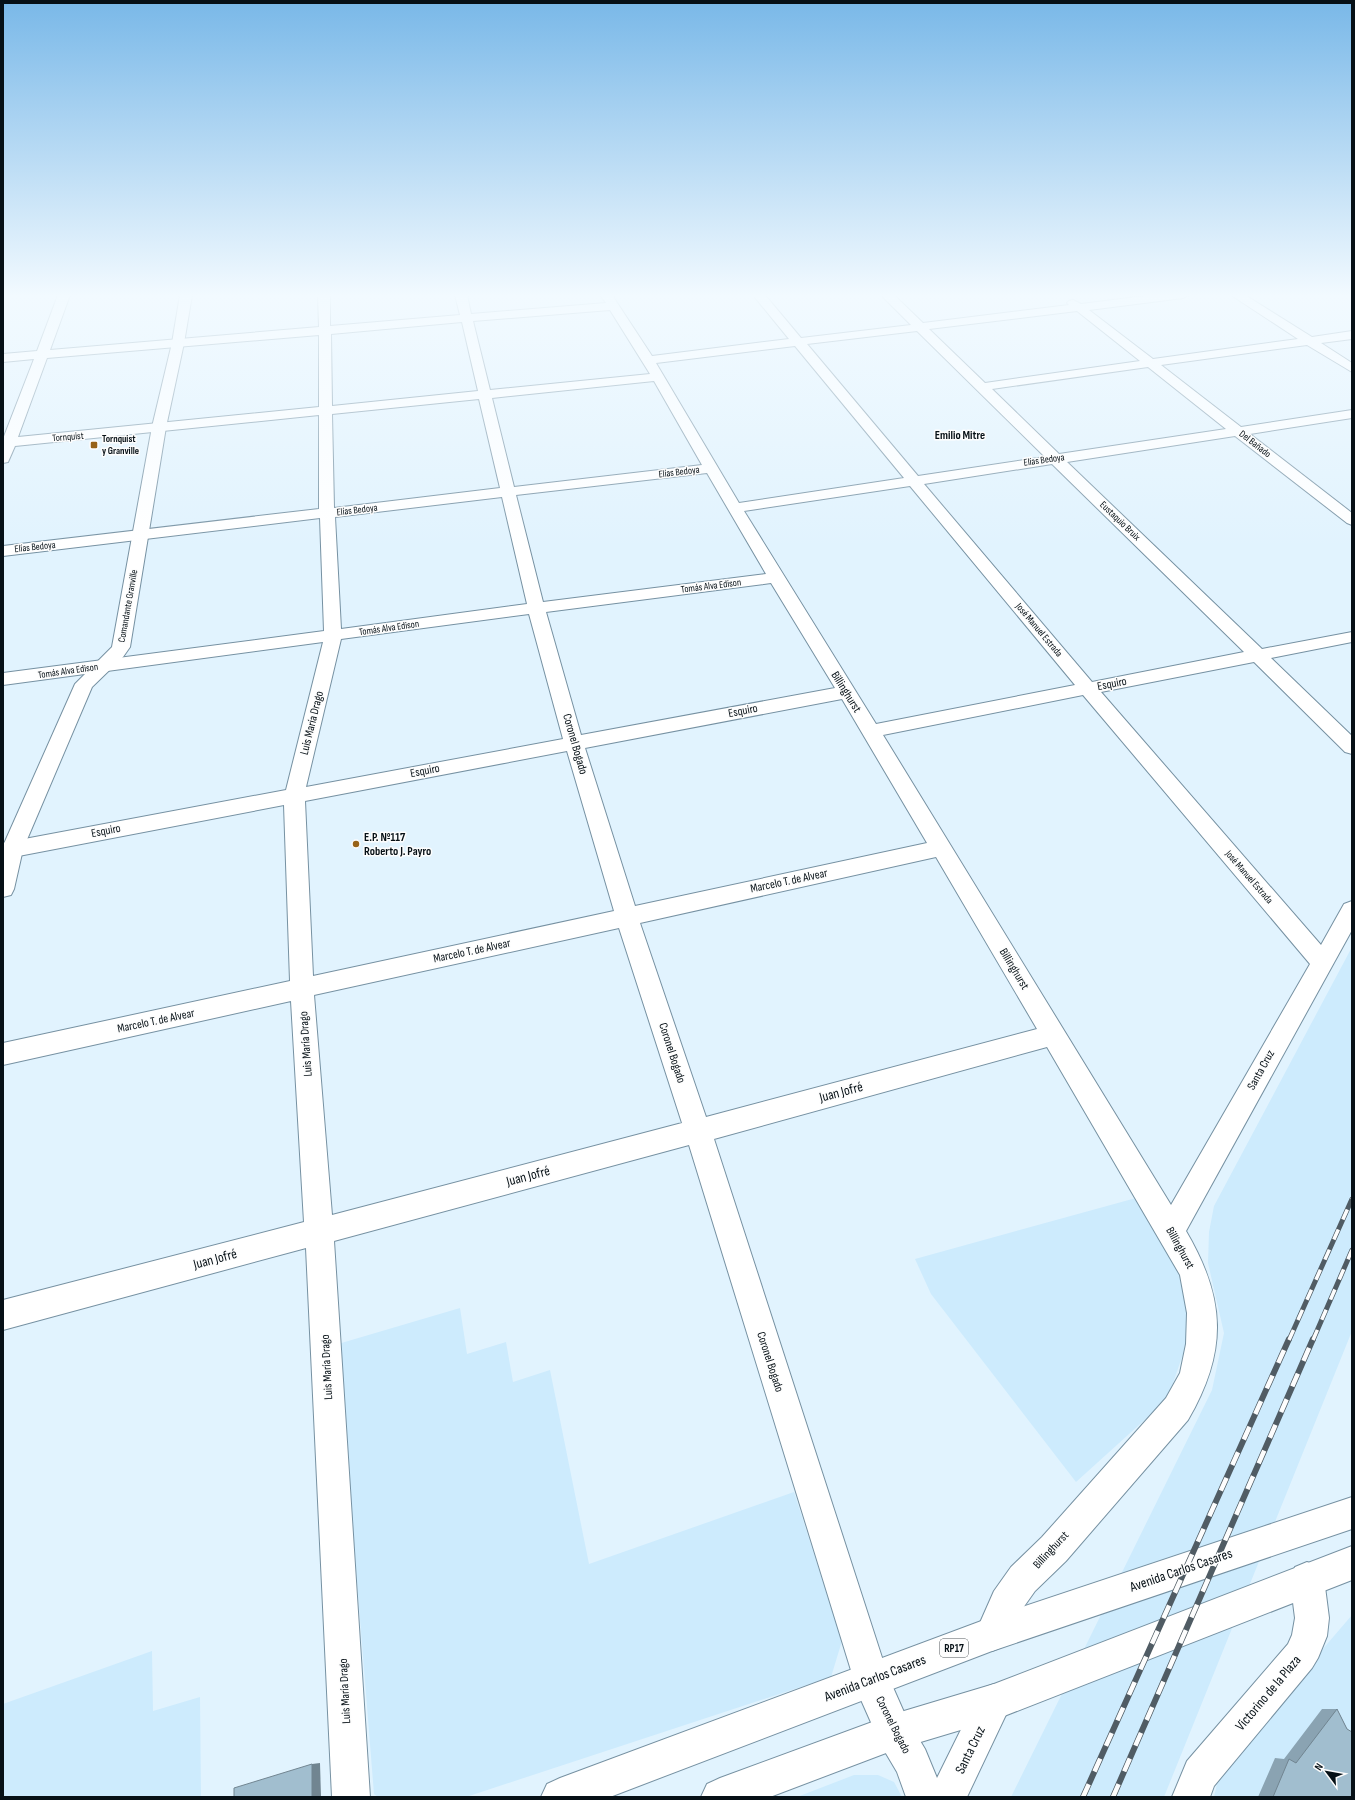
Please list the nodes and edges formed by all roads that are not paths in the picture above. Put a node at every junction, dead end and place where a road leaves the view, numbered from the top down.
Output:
1 (32, 379) edge
2 (170, 379) edge
3 (327, 379) edge
4 (482, 379) edge
5 (585, 379) edge
6 (659, 379) edge
7 (829, 379) edge
8 (974, 379) edge
9 (1032, 379) edge
10 (1171, 379) edge
11 (981, 386) junction
12 (486, 395) junction
13 (327, 410) junction
14 (1352, 414) edge
15 (159, 427) junction
16 (1239, 431) junction
17 (6, 443) edge
18 (3, 459) edge
19 (1057, 459) junction
20 (711, 468) junction
21 (914, 480) junction
22 (509, 492) junction
23 (736, 508) junction
24 (327, 513) junction
25 (1352, 520) edge
26 (140, 536) junction
27 (3, 551) edge
28 (776, 578) junction
29 (536, 608) junction
30 (333, 635) junction
31 (1352, 637) edge
32 (1257, 656) junction
33 (104, 666) junction
34 (3, 679) edge
35 (1088, 689) junction
36 (846, 692) junction
37 (871, 731) junction
38 (574, 743) junction
39 (1352, 747) edge
40 (294, 796) junction
41 (941, 848) junction
42 (8, 850) edge
43 (3, 889) edge
44 (1352, 910) edge
45 (627, 917) junction
46 (1322, 962) junction
47 (302, 989) junction
48 (1053, 1035) junction
49 (3, 1054) edge
50 (698, 1131) junction
51 (1171, 1231) junction
52 (319, 1232) junction
53 (3, 1315) edge
54 (1352, 1513) edge
55 (1352, 1563) edge
56 (1307, 1579) junction
57 (992, 1634) junction
58 (871, 1680) junction
59 (994, 1702) junction
60 (894, 1732) junction
61 (351, 1797) edge
62 (560, 1797) edge
63 (720, 1797) edge
64 (925, 1797) edge
65 (947, 1797) edge
66 (1191, 1797) edge

1 - 17 street
2 - 15 street, Comandante Granville
3 - 13 street, Luis María Drago
4 - 12 street, Coronel Bogado
5 - 12 street, Tornquist
6 - 20 street, Billinghurst
7 - 21 street, José Manuel Estrada
8 - 11 street, Eustaquio Bruix
9 - 11 street
10 - 16 street, Del Bañado
11 - 19 street, Eustaquio Bruix
12 - 13 street, Tornquist
12 - 22 street, Coronel Bogado
13 - 15 street, Tornquist
13 - 24 street, Luis María Drago
14 - 16 street, Elías Bedoya
15 - 17 street, Tornquist
15 - 26 street, Comandante Granville
16 - 19 street, Elías Bedoya
16 - 25 street, Del Bañado
17 - 18 street
19 - 21 street, Elías Bedoya
19 - 32 street, Eustaquio Bruix
20 - 22 street, Elías Bedoya
20 - 23 street, Billinghurst
21 - 23 street, Elías Bedoya
21 - 35 street, José Manuel Estrada
22 - 24 street, Elías Bedoya
22 - 29 street, Coronel Bogado
23 - 28 street, Billinghurst
24 - 26 street, Elías Bedoya
24 - 30 street, Luis María Drago
26 - 27 street, Elías Bedoya
26 - 33 street, Comandante Granville
28 - 29 street, Tomás Alva Edison
28 - 36 street, Billinghurst
29 - 30 street, Tomás Alva Edison
29 - 38 street, Coronel Bogado
30 - 33 street, Tomás Alva Edison
30 - 40 street, Luis María Drago
31 - 32 street, Esquiro
32 - 35 street, Esquiro
32 - 39 street, Eustaquio Bruix
33 - 34 street, Tomás Alva Edison
33 - 42 street, Comandante Granville
35 - 37 street, Esquiro
35 - 46 street, José Manuel Estrada
36 - 37 street, Billinghurst
36 - 38 street, Esquiro
37 - 41 street, Billinghurst
38 - 40 street, Esquiro
38 - 45 street, Coronel Bogado
40 - 42 street, Esquiro
40 - 47 street, Luis María Drago
41 - 45 street, Marcelo T. de Alvear
41 - 48 street, Billinghurst
42 - 43 street, Comandante Granville
44 - 46 street, Santa Cruz
45 - 47 street, Marcelo T. de Alvear
45 - 50 street, Coronel Bogado
46 - 51 street, Santa Cruz
47 - 49 street, Marcelo T. de Alvear
47 - 52 street, Luis María Drago
48 - 50 street, Juan Jofré
48 - 51 street, Billinghurst
50 - 52 street, Juan Jofré
50 - 58 street, Coronel Bogado
51 - 57 street, Billinghurst
52 - 53 street, Juan Jofré
52 - 61 street, Luis María Drago
54 - 57 street, Avenida Carlos Casares / RP17
55 - 56 street
56 - 59 street
56 - 66 street, Victorino de la Plaza
57 - 58 street, Avenida Carlos Casares / RP17
58 - 60 street, Coronel Bogado
58 - 62 street, Avenida Carlos Casares / RP17
59 - 60 street
59 - 65 street, Santa Cruz
60 - 63 street
60 - 64 street, Coronel Bogado

